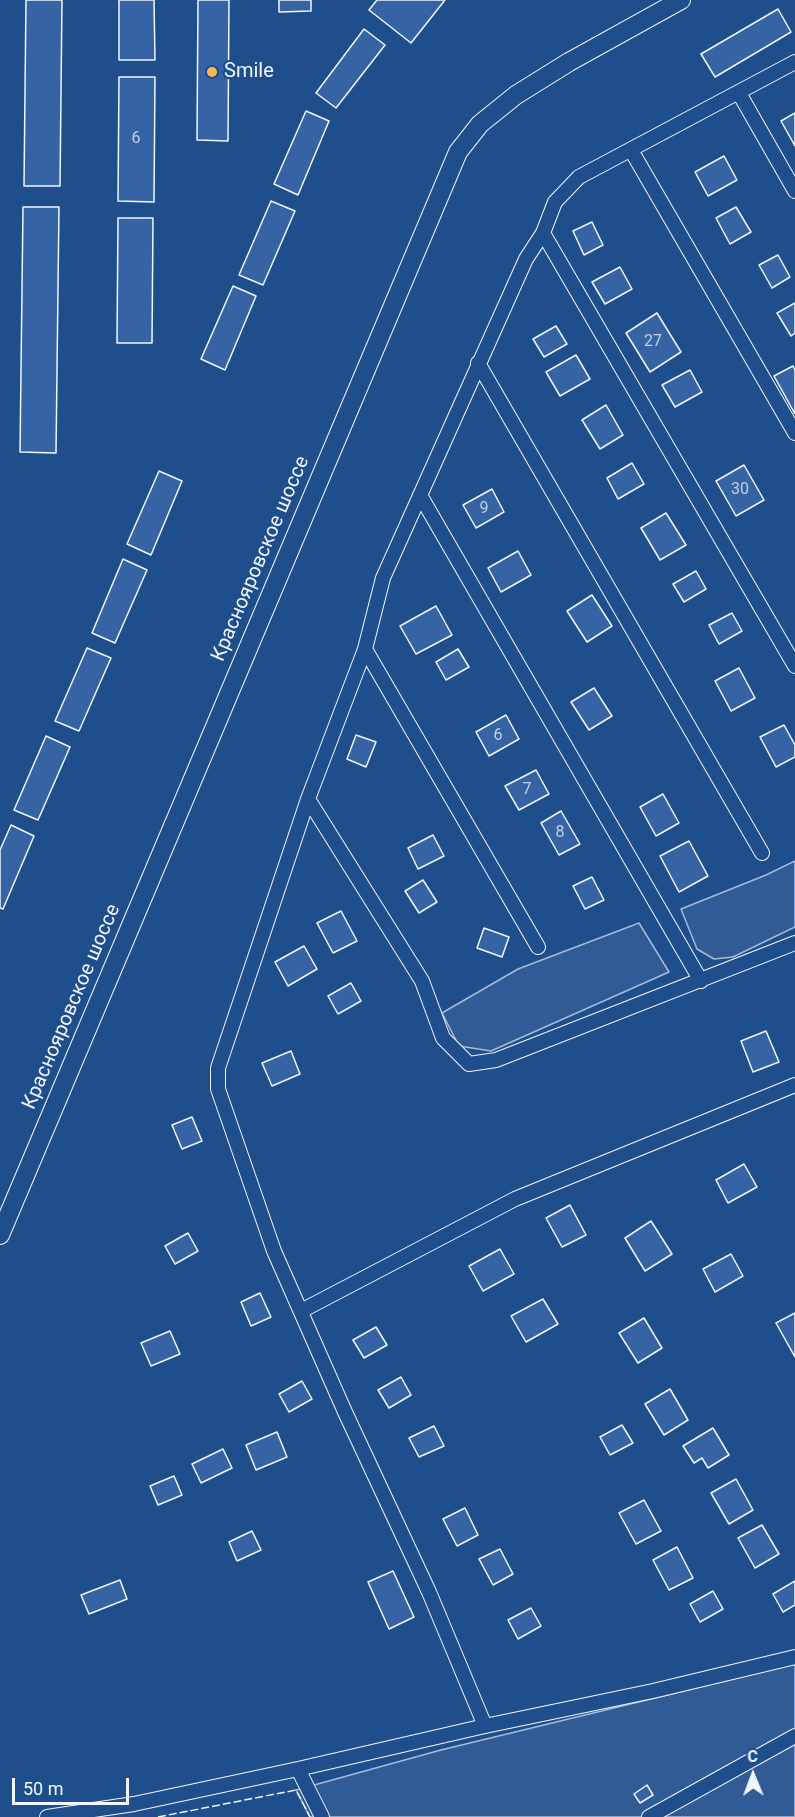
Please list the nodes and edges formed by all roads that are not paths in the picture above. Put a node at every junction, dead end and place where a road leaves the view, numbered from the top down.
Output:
1 (681, 0) edge
2 (795, 62) edge
3 (738, 93) junction
4 (631, 150) junction
5 (795, 191) edge
6 (543, 233) junction
7 (478, 363) junction
8 (795, 433) edge
9 (420, 495) junction
10 (365, 649) junction
11 (795, 666) edge
12 (308, 799) junction
13 (762, 853) dead end
14 (795, 943) edge
15 (538, 947) dead end
16 (701, 981) junction
17 (795, 1085) edge
18 (0, 1235) edge
19 (301, 1311) junction
20 (795, 1657) edge
21 (484, 1726) junction
22 (795, 1736) edge
23 (298, 1769) junction
24 (47, 1817) edge
25 (322, 1817) edge
26 (650, 1817) edge

1 - 18 street, Краснояровское шоссе
2 - 3 street
3 - 4 street
3 - 5 street
4 - 6 street
4 - 8 street
6 - 7 street
6 - 11 street
7 - 9 street
7 - 13 street
9 - 10 street
9 - 16 street
10 - 12 street
10 - 15 street
12 - 16 street
12 - 19 street
14 - 16 street
17 - 19 street
19 - 21 street
20 - 21 street
21 - 23 street
22 - 26 street
23 - 24 street
23 - 25 street

